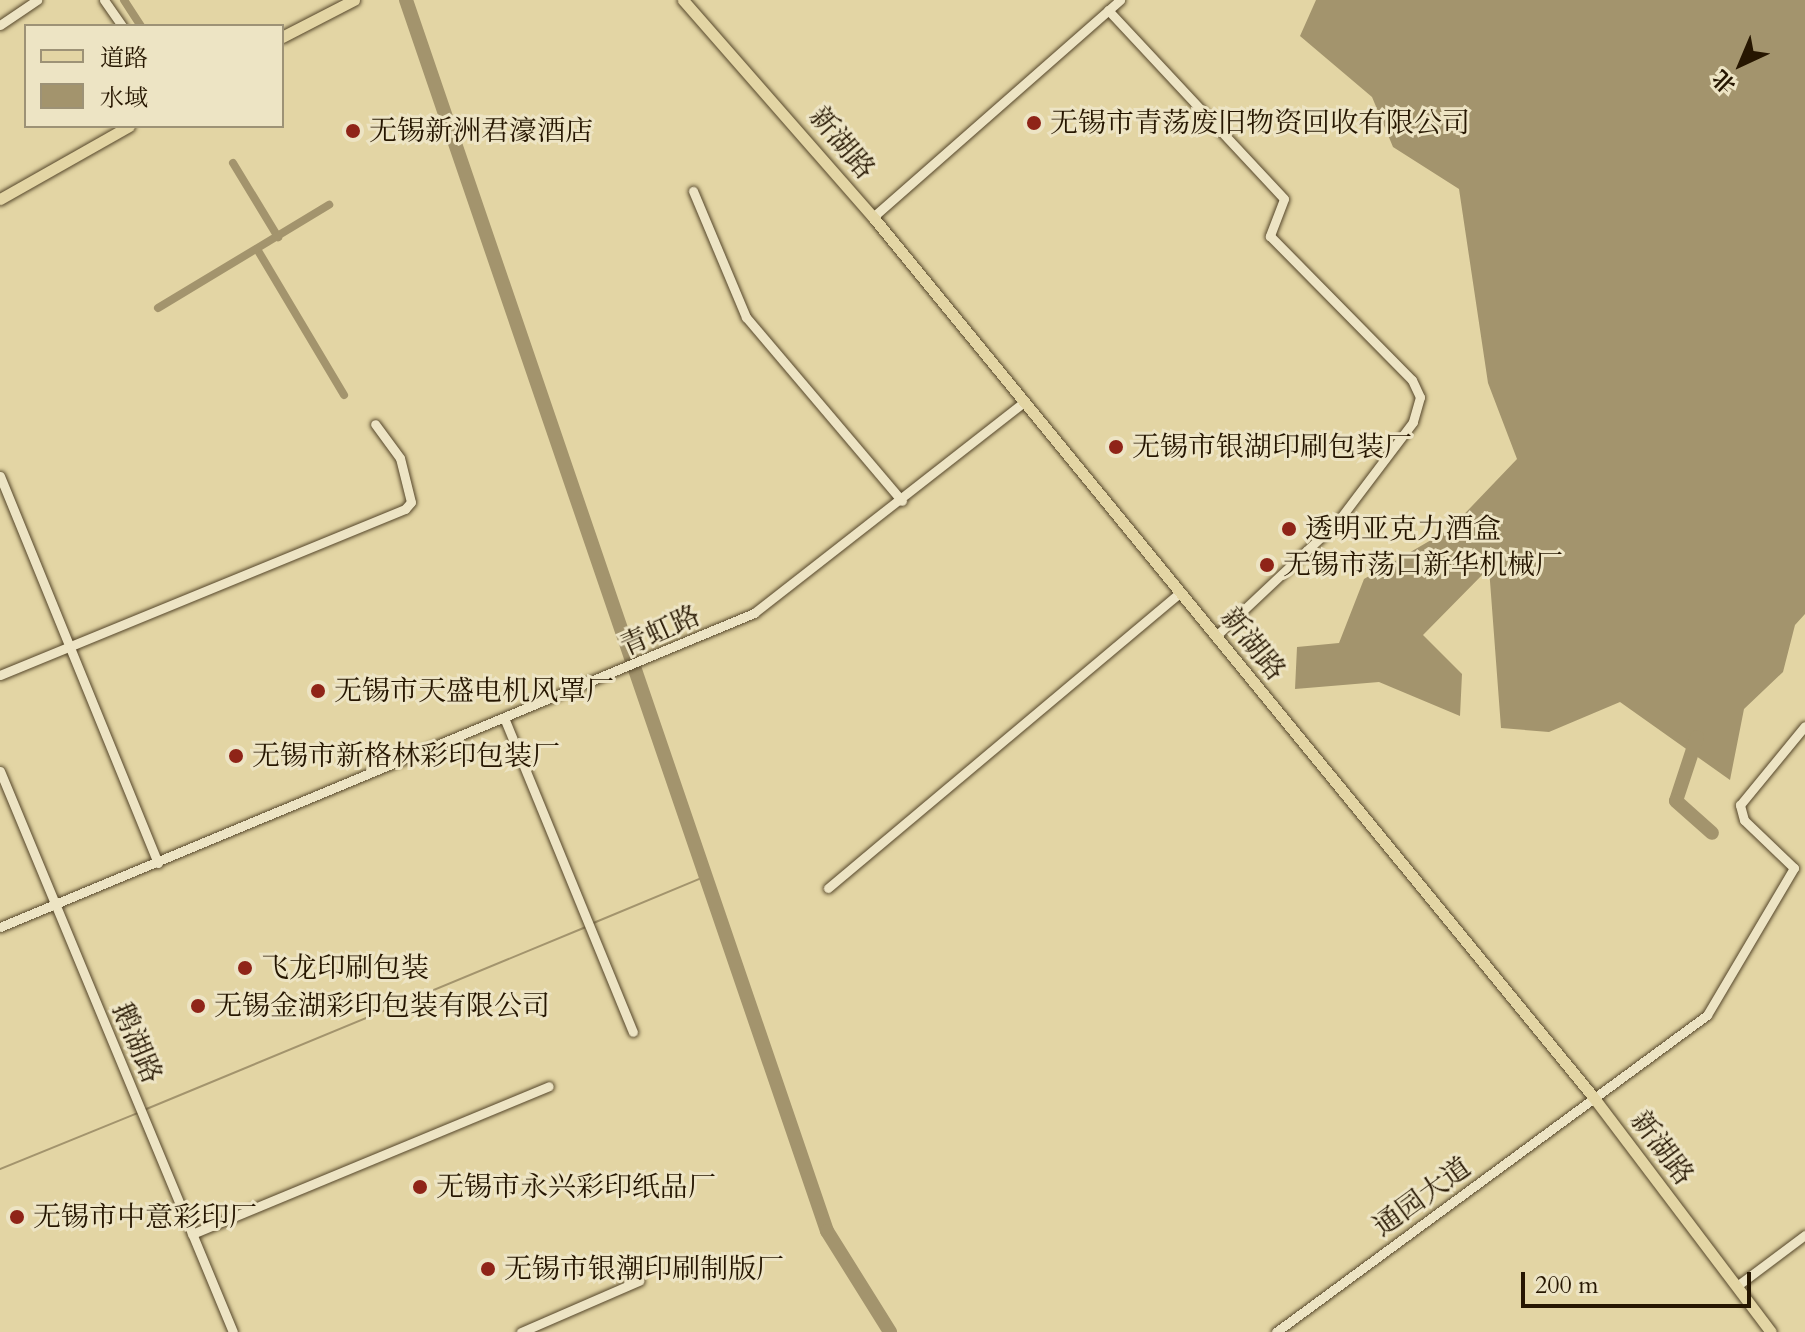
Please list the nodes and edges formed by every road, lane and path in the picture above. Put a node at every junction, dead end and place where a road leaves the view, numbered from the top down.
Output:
1 (37, 0) edge
2 (104, 0) edge
3 (354, 0) edge
4 (683, 0) edge
5 (1120, 0) edge
6 (1108, 10) junction
7 (121, 24) edge
8 (0, 25) edge
9 (284, 36) edge
10 (125, 128) edge
11 (693, 191) dead end
12 (0, 199) edge
13 (873, 217) junction
14 (1024, 402) junction
15 (375, 424) dead end
16 (0, 476) edge
17 (902, 501) junction
18 (1180, 593) junction
19 (1216, 636) junction
20 (69, 646) junction
21 (0, 675) edge
22 (505, 720) junction
23 (1805, 726) edge
24 (0, 771) edge
25 (158, 863) junction
26 (828, 888) dead end
27 (55, 905) junction
28 (0, 927) edge
29 (633, 1032) dead end
30 (549, 1086) dead end
31 (1594, 1098) junction
32 (192, 1234) junction
33 (1805, 1235) edge
34 (639, 1281) dead end
35 (1737, 1286) junction
36 (233, 1332) edge
37 (521, 1332) edge
38 (1276, 1332) edge
39 (1771, 1332) edge

1 - 8 street
2 - 7 street
3 - 9 main road
4 - 13 main road, 新湖路
5 - 6 street
6 - 13 street
6 - 19 street
10 - 12 main road
11 - 17 street
13 - 14 main road, 新湖路
14 - 17 street, 青虹路
14 - 18 main road, 新湖路
15 - 20 street
16 - 20 street
17 - 22 street, 青虹路
18 - 19 main road, 新湖路
18 - 26 street
19 - 31 main road, 新湖路
20 - 21 street
20 - 25 street
22 - 25 street, 青虹路
22 - 29 street
23 - 31 street, 通园大道
24 - 27 street, 鹅湖路
25 - 27 street, 青虹路
27 - 28 street, 青虹路
27 - 32 street, 鹅湖路
30 - 32 street
31 - 35 main road, 新湖路
31 - 38 street, 通园大道
32 - 36 street, 鹅湖路
33 - 35 street
34 - 37 street
35 - 39 main road, 新湖路

